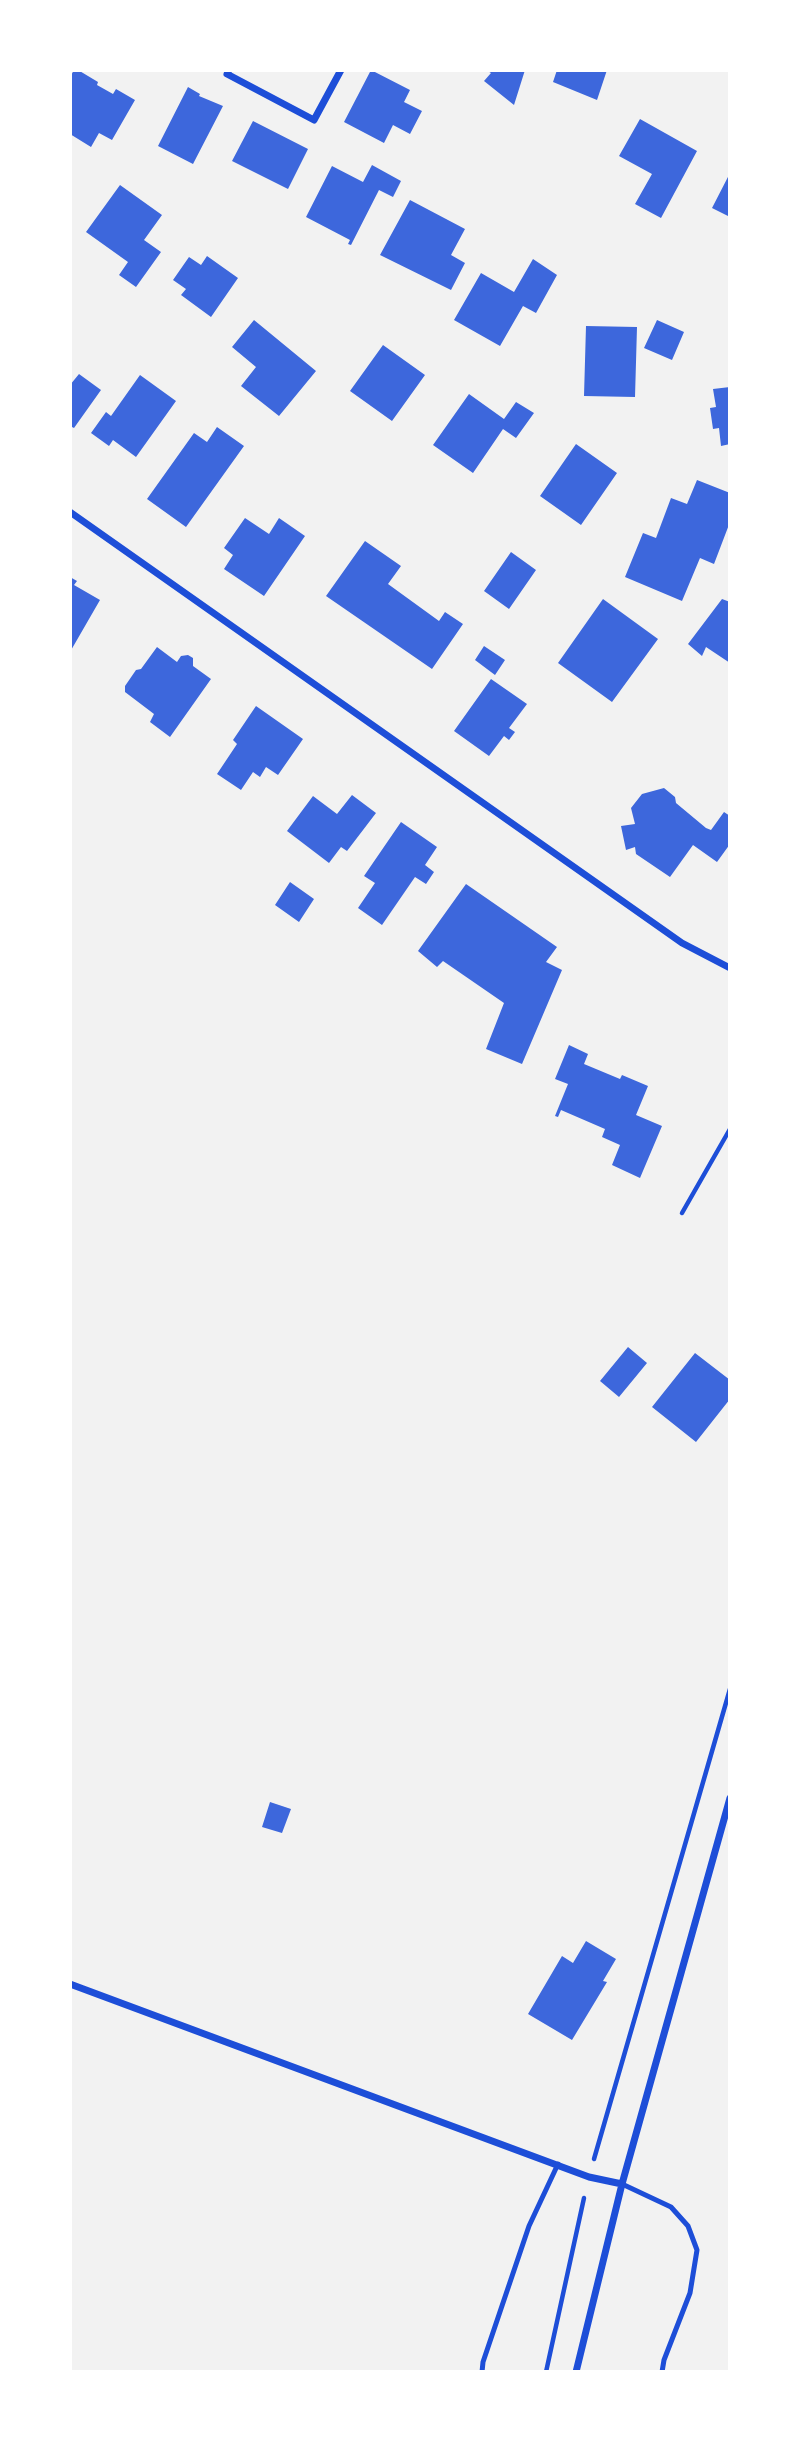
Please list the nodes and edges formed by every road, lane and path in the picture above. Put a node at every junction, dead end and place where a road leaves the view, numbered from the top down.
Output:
1 (229, 70) edge
2 (341, 70) edge
3 (70, 512) edge
4 (730, 968) edge
5 (730, 1129) edge
6 (682, 1213) dead end
7 (730, 1689) edge
8 (730, 1798) edge
9 (70, 1984) edge
10 (558, 2164) junction
11 (589, 2177) junction
12 (622, 2184) junction
13 (482, 2372) edge
14 (546, 2372) edge
15 (576, 2372) edge
16 (663, 2372) edge

1 - 2 street
3 - 4 street
5 - 6 path
7 - 11 path
8 - 12 street
9 - 10 street
10 - 11 street
10 - 13 lane
11 - 12 street
11 - 14 path
12 - 15 street
12 - 16 lane

